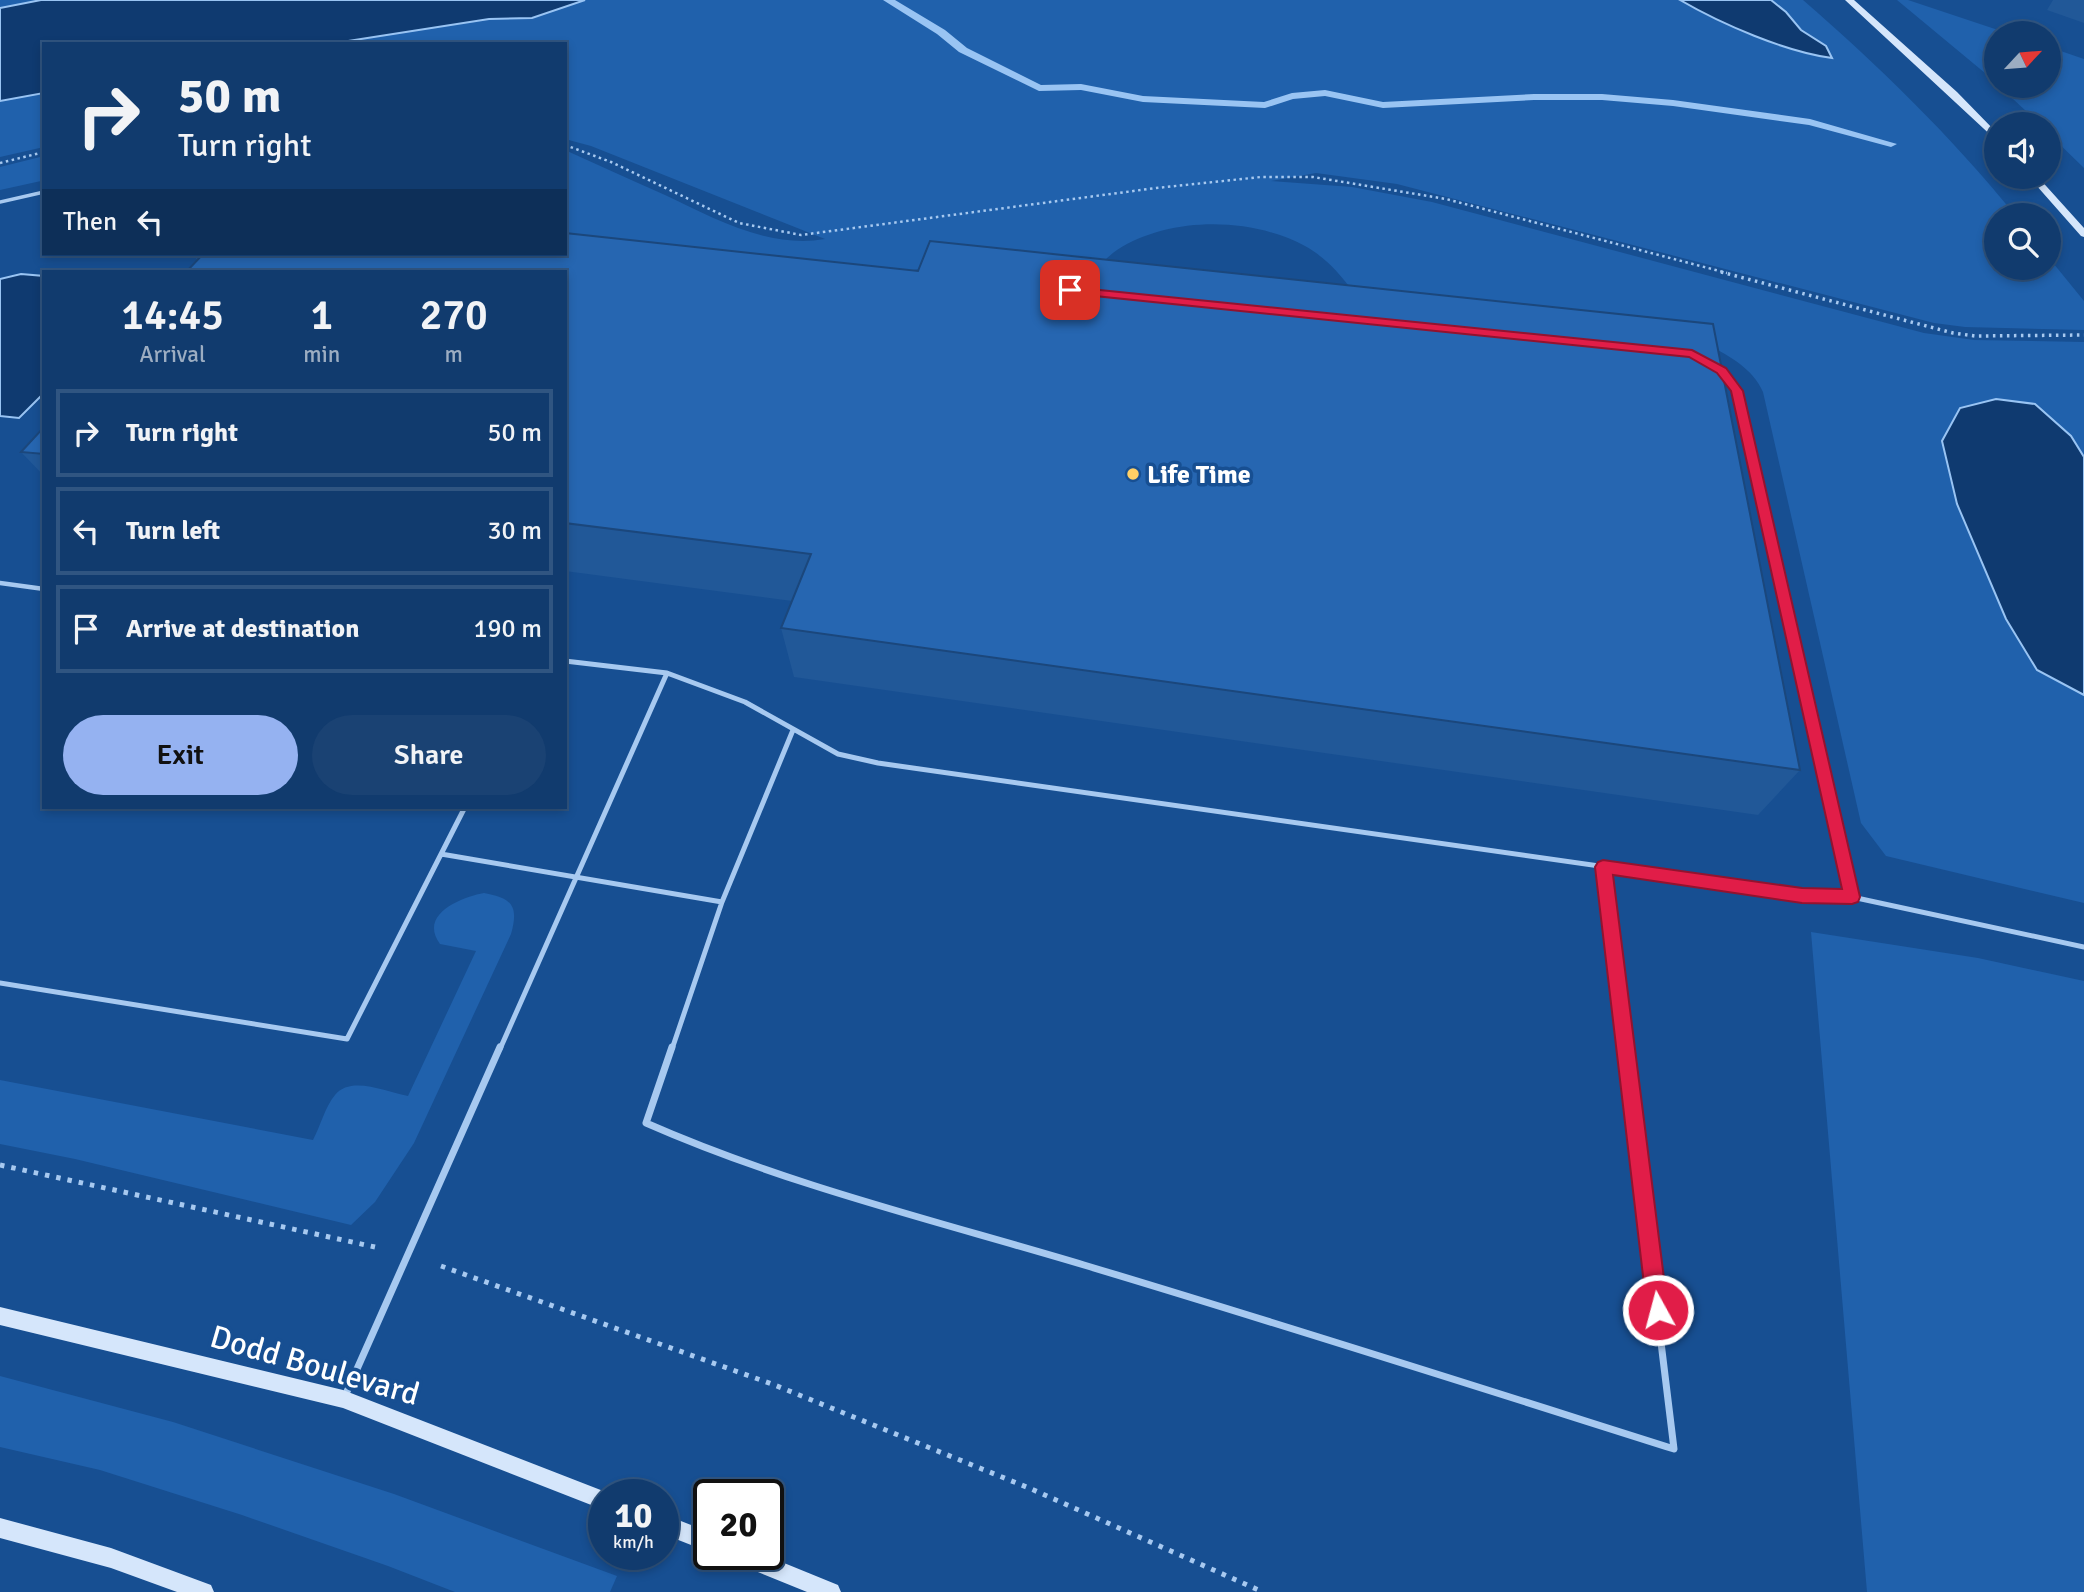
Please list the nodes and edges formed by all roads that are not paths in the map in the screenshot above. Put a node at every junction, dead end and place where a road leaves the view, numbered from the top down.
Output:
1 (1849, 0) edge
2 (1984, 125) edge
3 (2045, 189) edge
4 (42, 192) edge
5 (0, 202) edge
6 (2084, 234) edge
7 (1712, 365) edge
8 (0, 583) edge
9 (42, 589) edge
10 (567, 661) edge
11 (667, 673) junction
12 (793, 730) junction
13 (464, 809) edge
14 (441, 854) junction
15 (1603, 867) junction
16 (575, 878) junction
17 (1852, 897) junction
18 (722, 902) junction
19 (2084, 947) edge
20 (0, 983) edge
21 (0, 1317) edge
22 (343, 1399) junction
23 (588, 1494) edge
24 (0, 1528) edge
25 (777, 1570) edge
26 (193, 1590) edge
27 (831, 1592) edge

1 - 2 main road
3 - 6 main road
4 - 5 lane
7 - 17 lane
8 - 9 lane
10 - 11 lane
11 - 12 lane
11 - 16 lane
12 - 15 lane
12 - 18 lane
13 - 14 lane
14 - 16 lane
14 - 20 lane
15 - 17 lane
15 - 18 lane
16 - 18 lane
16 - 22 lane
17 - 19 lane
21 - 22 main road, Dodd Boulevard
22 - 23 main road, Dodd Boulevard
24 - 26 main road
25 - 27 main road

